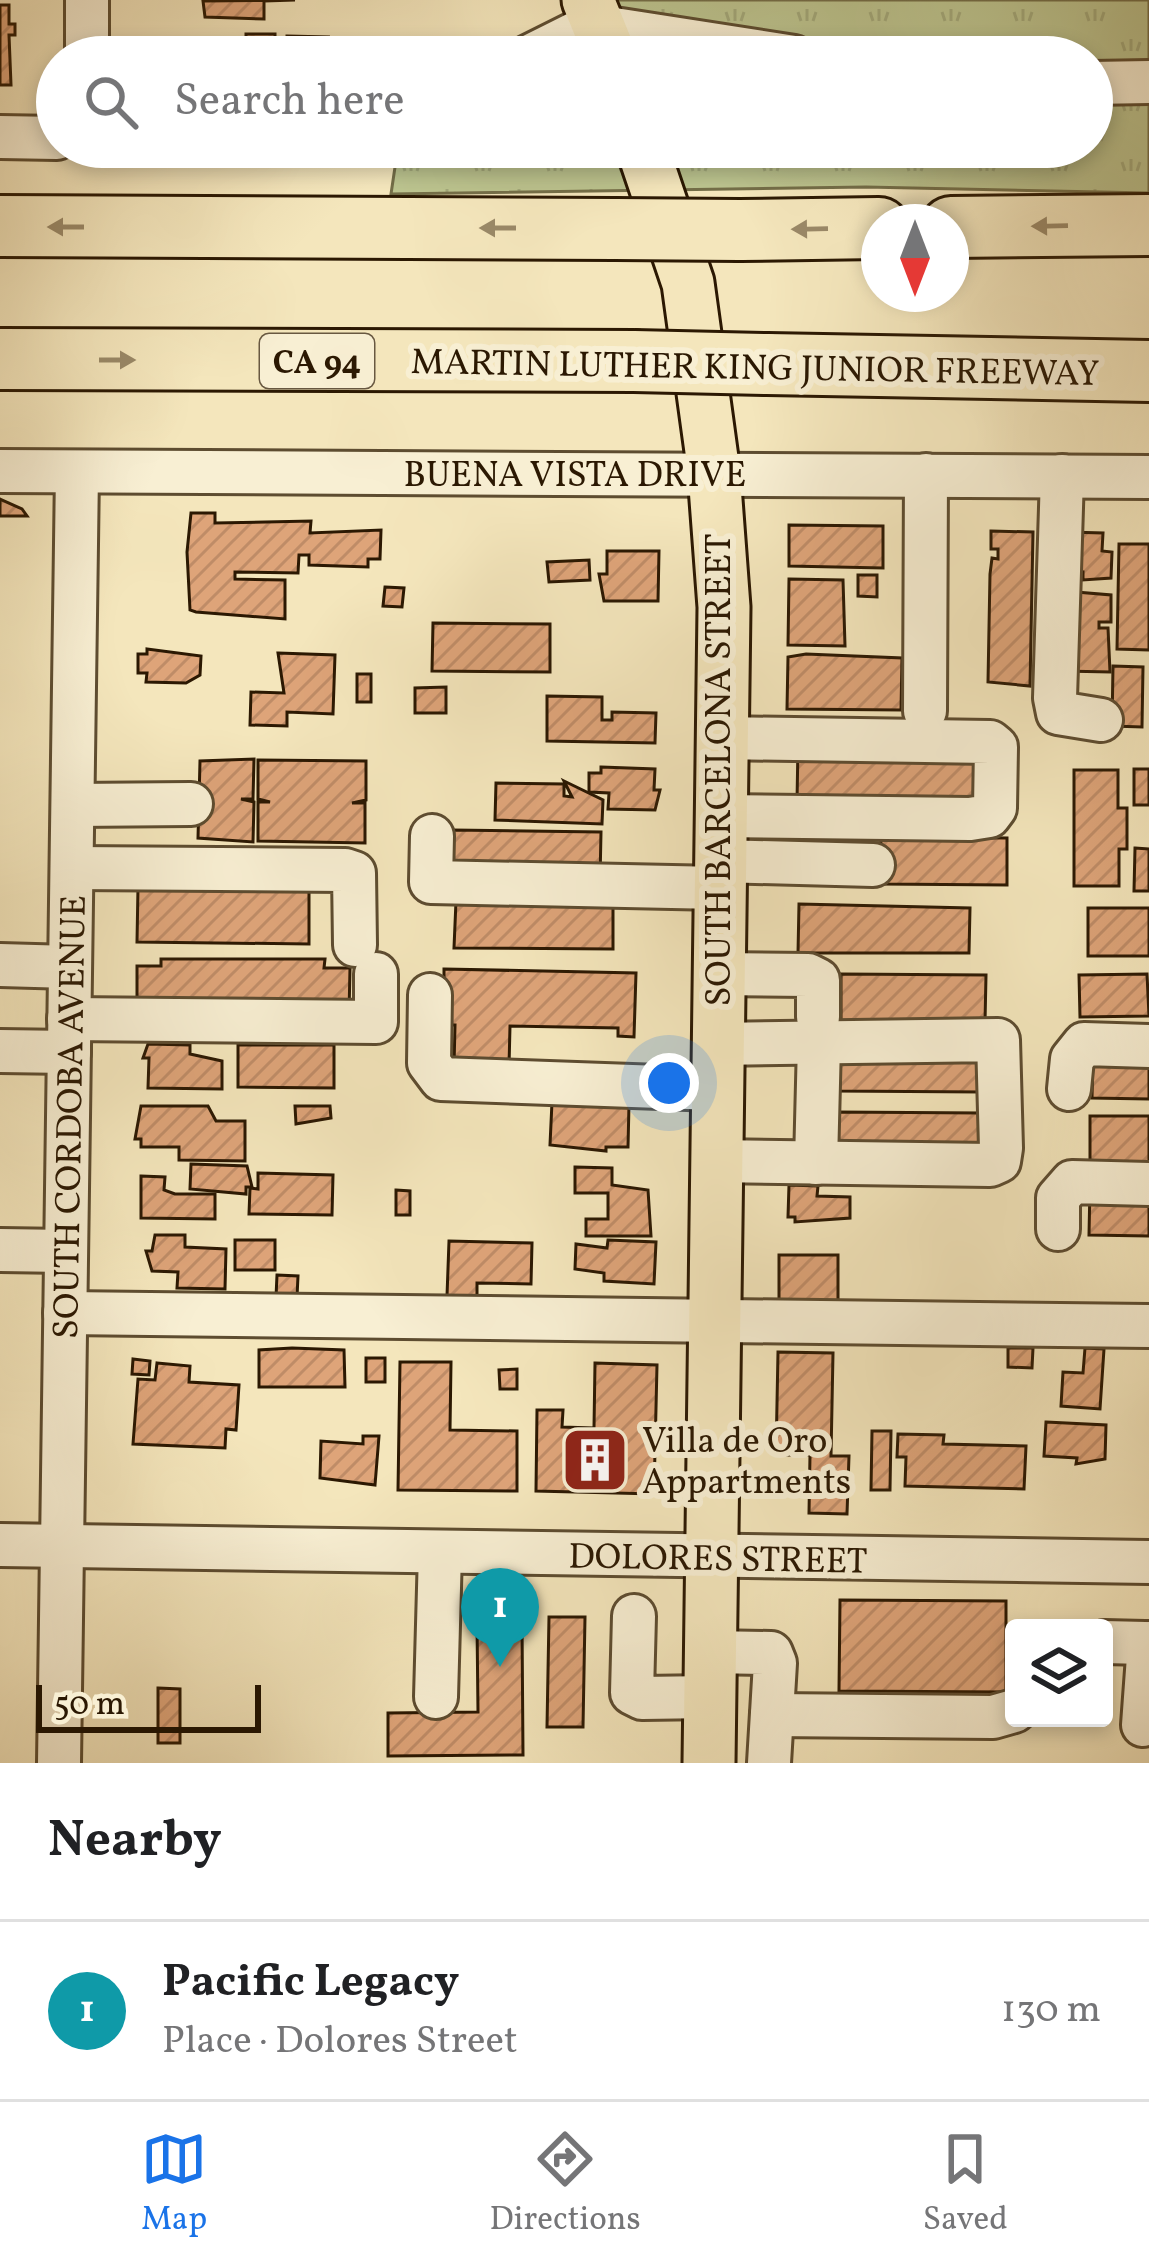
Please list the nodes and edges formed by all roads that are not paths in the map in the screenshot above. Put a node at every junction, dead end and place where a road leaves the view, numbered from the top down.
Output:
1 (87, 0) edge
2 (600, 28) edge
3 (87, 36) edge
4 (570, 36) edge
5 (654, 36) edge
6 (1149, 82) edge
7 (1113, 83) edge
8 (0, 137) edge
9 (36, 138) edge
10 (649, 168) edge
11 (1149, 225) edge
12 (0, 226) edge
13 (969, 227) edge
14 (861, 228) edge
15 (0, 359) edge
16 (1149, 371) edge
17 (0, 471) edge
18 (77, 472) junction
19 (714, 473) junction
20 (926, 475) junction
21 (1062, 476) junction
22 (1149, 477) edge
23 (925, 711) dead end
24 (1101, 720) dead end
25 (721, 738) junction
26 (191, 804) dead end
27 (73, 805) junction
28 (432, 836) dead end
29 (719, 855) junction
30 (873, 866) dead end
31 (72, 868) junction
32 (0, 965) edge
33 (70, 967) junction
34 (717, 974) junction
35 (430, 995) dead end
36 (818, 1030) junction
37 (69, 1035) junction
38 (1149, 1046) edge
39 (0, 1051) edge
40 (716, 1066) junction
41 (1069, 1089) dead end
42 (714, 1161) junction
43 (816, 1163) junction
44 (1149, 1184) edge
45 (1058, 1229) dead end
46 (0, 1250) edge
47 (66, 1251) junction
48 (65, 1313) junction
49 (711, 1321) junction
50 (1149, 1326) edge
51 (0, 1544) edge
52 (62, 1546) junction
53 (440, 1552) junction
54 (712, 1556) junction
55 (1149, 1562) edge
56 (634, 1616) dead end
57 (1133, 1642) edge
58 (436, 1697) dead end
59 (710, 1712) edge
60 (1005, 1714) edge
61 (1143, 1725) dead end
62 (770, 1739) edge
63 (59, 1763) edge

1 - 3 street
2 - 4 street
2 - 5 street
6 - 7 street
8 - 9 street
10 - 19 main road, SOUTH BARCELONA STREET
11 -> 13 highway
14 -> 12 highway, bridge
15 -> 16 highway, MARTIN LUTHER KING JUNIOR FREEWAY / CA 94, bridge
17 - 18 street, BUENA VISTA DRIVE
18 - 19 street, BUENA VISTA DRIVE
18 - 27 street, SOUTH CORDOBA AVENUE
19 - 20 street, BUENA VISTA DRIVE
19 - 25 main road, SOUTH BARCELONA STREET
20 - 21 street, BUENA VISTA DRIVE
20 - 23 street
21 - 22 street, BUENA VISTA DRIVE
21 - 24 street
25 - 29 main road, SOUTH BARCELONA STREET
25 - 29 street
26 - 27 street
27 - 31 street, SOUTH CORDOBA AVENUE
28 - 29 street
29 - 30 street
29 - 34 main road, SOUTH BARCELONA STREET
31 - 33 street, SOUTH CORDOBA AVENUE
31 - 37 street
32 - 33 street
33 - 37 street, SOUTH CORDOBA AVENUE
34 - 36 street
34 - 40 main road, SOUTH BARCELONA STREET
35 - 40 street
36 - 40 street
36 - 43 street
36 - 43 street
37 - 39 street
37 - 47 street, SOUTH CORDOBA AVENUE
38 - 41 street
40 - 42 main road, SOUTH BARCELONA STREET
42 - 43 street
42 - 49 main road, SOUTH BARCELONA STREET
44 - 45 street
46 - 47 street
47 - 48 street, SOUTH CORDOBA AVENUE
48 - 49 street
48 - 52 street, SOUTH CORDOBA AVENUE
49 - 50 street
49 - 54 main road, SOUTH BARCELONA STREET
51 - 52 street, DOLORES STREET
52 - 53 street, DOLORES STREET
52 - 63 street, SOUTH CORDOBA AVENUE
53 - 54 street, DOLORES STREET
53 - 58 street
54 - 55 street, DOLORES STREET
54 - 59 main road, SOUTH BARCELONA STREET
56 - 59 street
57 - 61 street
59 - 62 street
59 - 62 street
60 - 62 street

